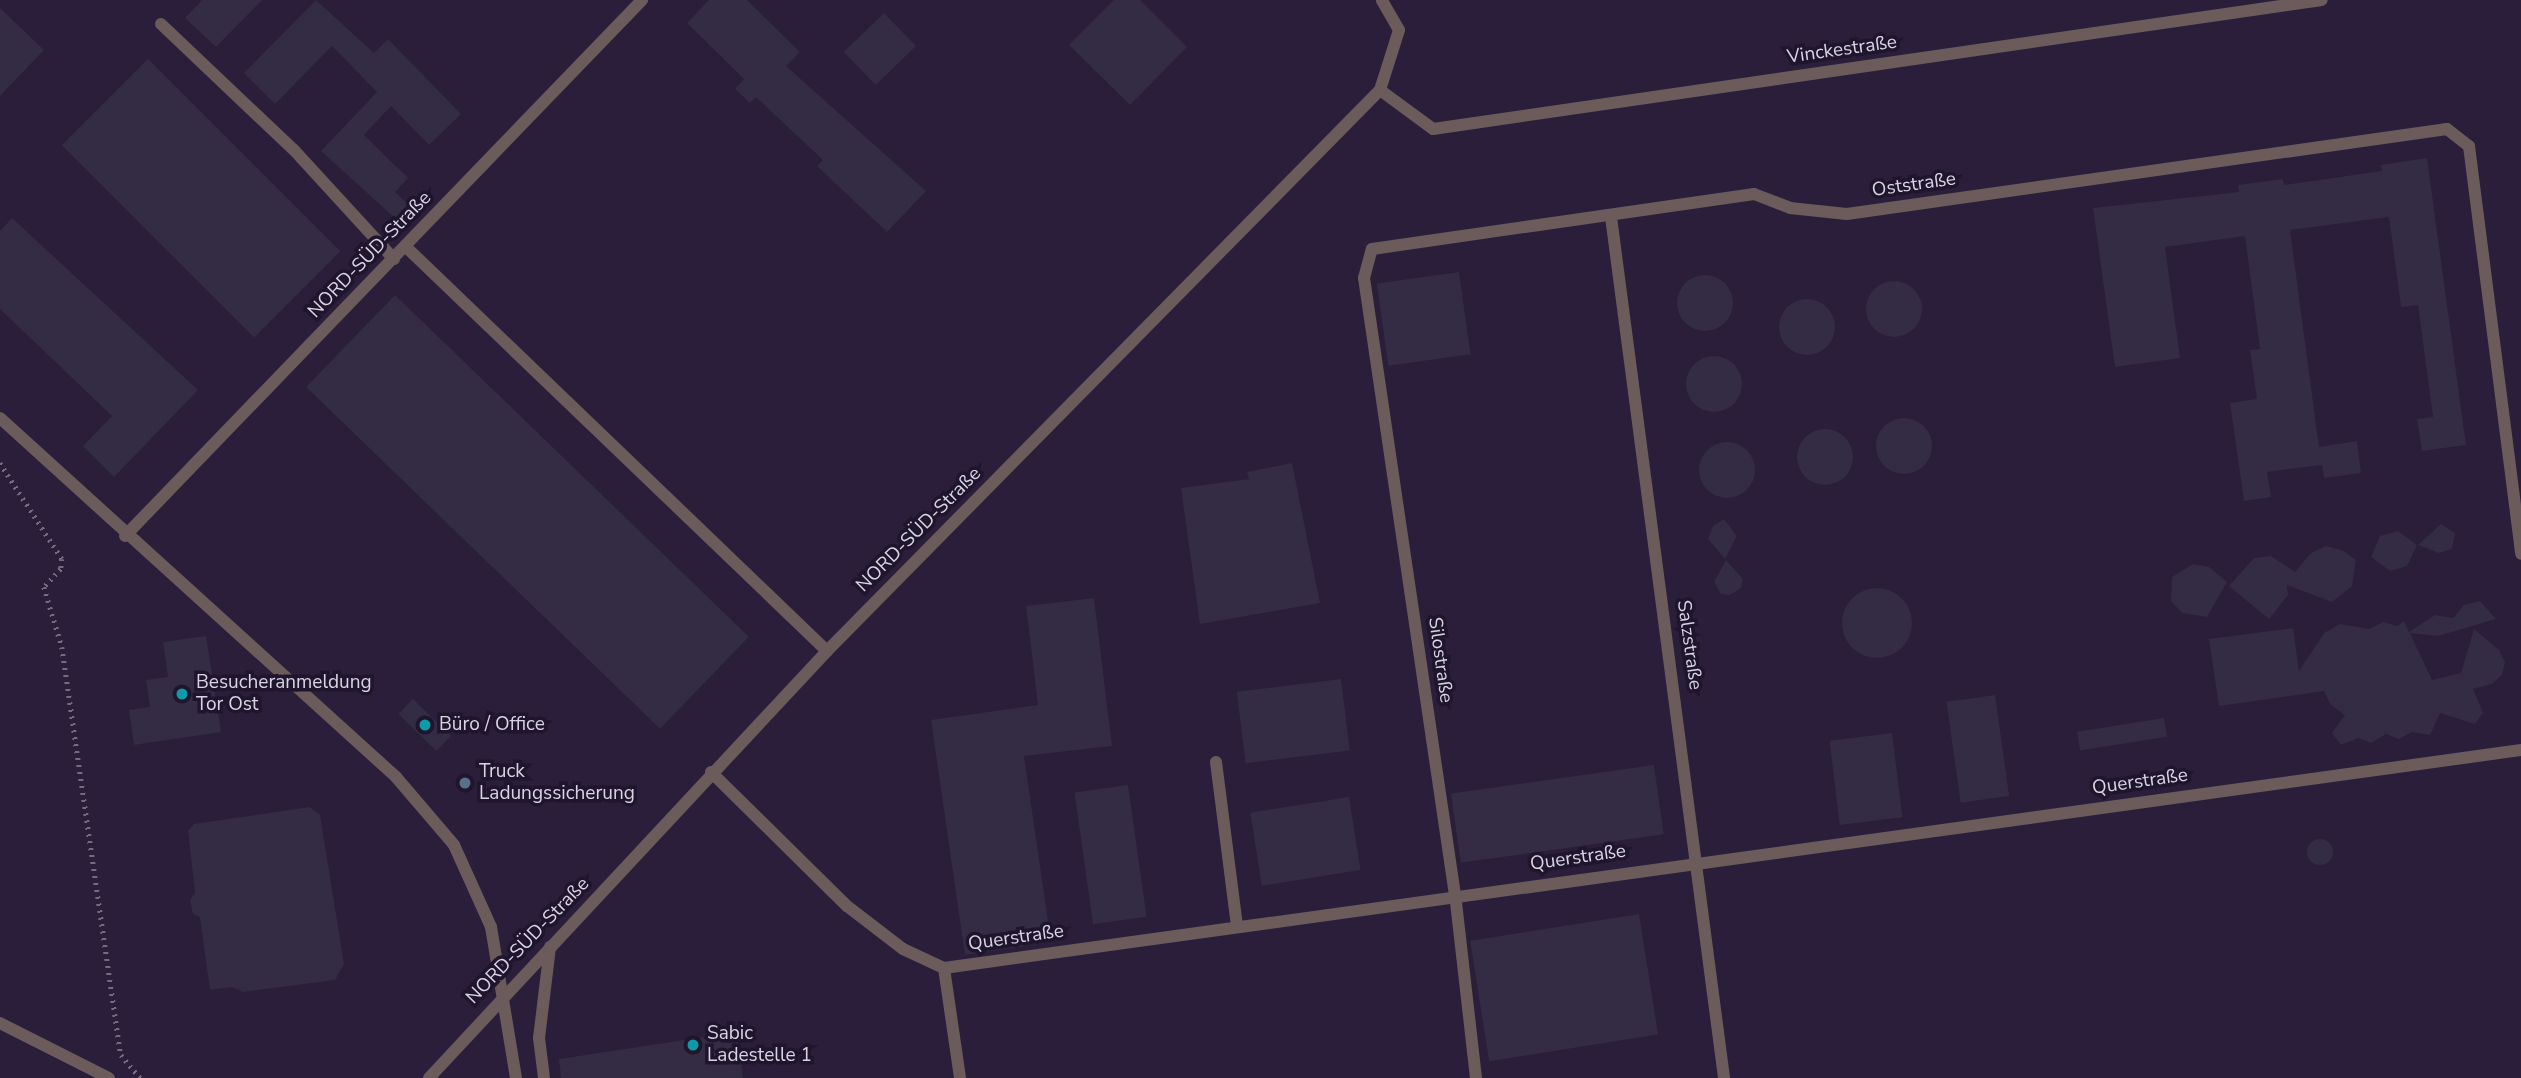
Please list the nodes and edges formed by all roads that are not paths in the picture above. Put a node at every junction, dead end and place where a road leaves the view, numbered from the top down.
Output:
1 (642, 0) edge
2 (1382, 0) edge
3 (2322, 0) edge
4 (161, 24) dead end
5 (1380, 90) junction
6 (1611, 217) junction
7 (405, 246) junction
8 (1372, 249) joint
9 (394, 259) junction
10 (0, 418) edge
11 (125, 536) junction
12 (2521, 554) edge
13 (827, 651) junction
14 (2521, 750) edge
15 (1216, 762) dead end
16 (711, 772) junction
17 (1698, 861) junction
18 (1455, 895) junction
19 (1237, 925) junction
20 (550, 947) junction
21 (944, 968) junction
22 (505, 991) junction
23 (0, 1023) edge
24 (109, 1078) edge
25 (429, 1078) edge
26 (516, 1078) edge
27 (544, 1078) edge
28 (960, 1078) edge
29 (1476, 1078) edge
30 (1724, 1078) edge

1 - 7 lane, NORD-SÜD-Straße
2 - 5 lane, NORD-SÜD-Straße
3 - 5 lane, Vinckestraße
4 - 9 lane
5 - 13 lane, NORD-SÜD-Straße
6 - 8 lane, Oststraße
6 - 12 lane, Oststraße
6 - 17 lane, Salzstraße
7 - 9 lane, NORD-SÜD-Straße
7 - 13 lane
8 - 18 lane, Silostraße
9 - 11 lane, NORD-SÜD-Straße
10 - 11 lane
11 - 22 lane
13 - 16 lane, NORD-SÜD-Straße
14 - 17 lane, Querstraße
15 - 19 lane
16 - 20 lane, NORD-SÜD-Straße
16 - 21 lane, Querstraße
17 - 18 lane, Querstraße
17 - 30 lane, Salzstraße
18 - 19 lane, Querstraße
18 - 29 lane, Silostraße
19 - 21 lane, Querstraße
20 - 22 lane, NORD-SÜD-Straße
20 - 27 lane
21 - 28 lane
22 - 25 lane, NORD-SÜD-Straße
22 - 26 lane
23 - 24 lane

